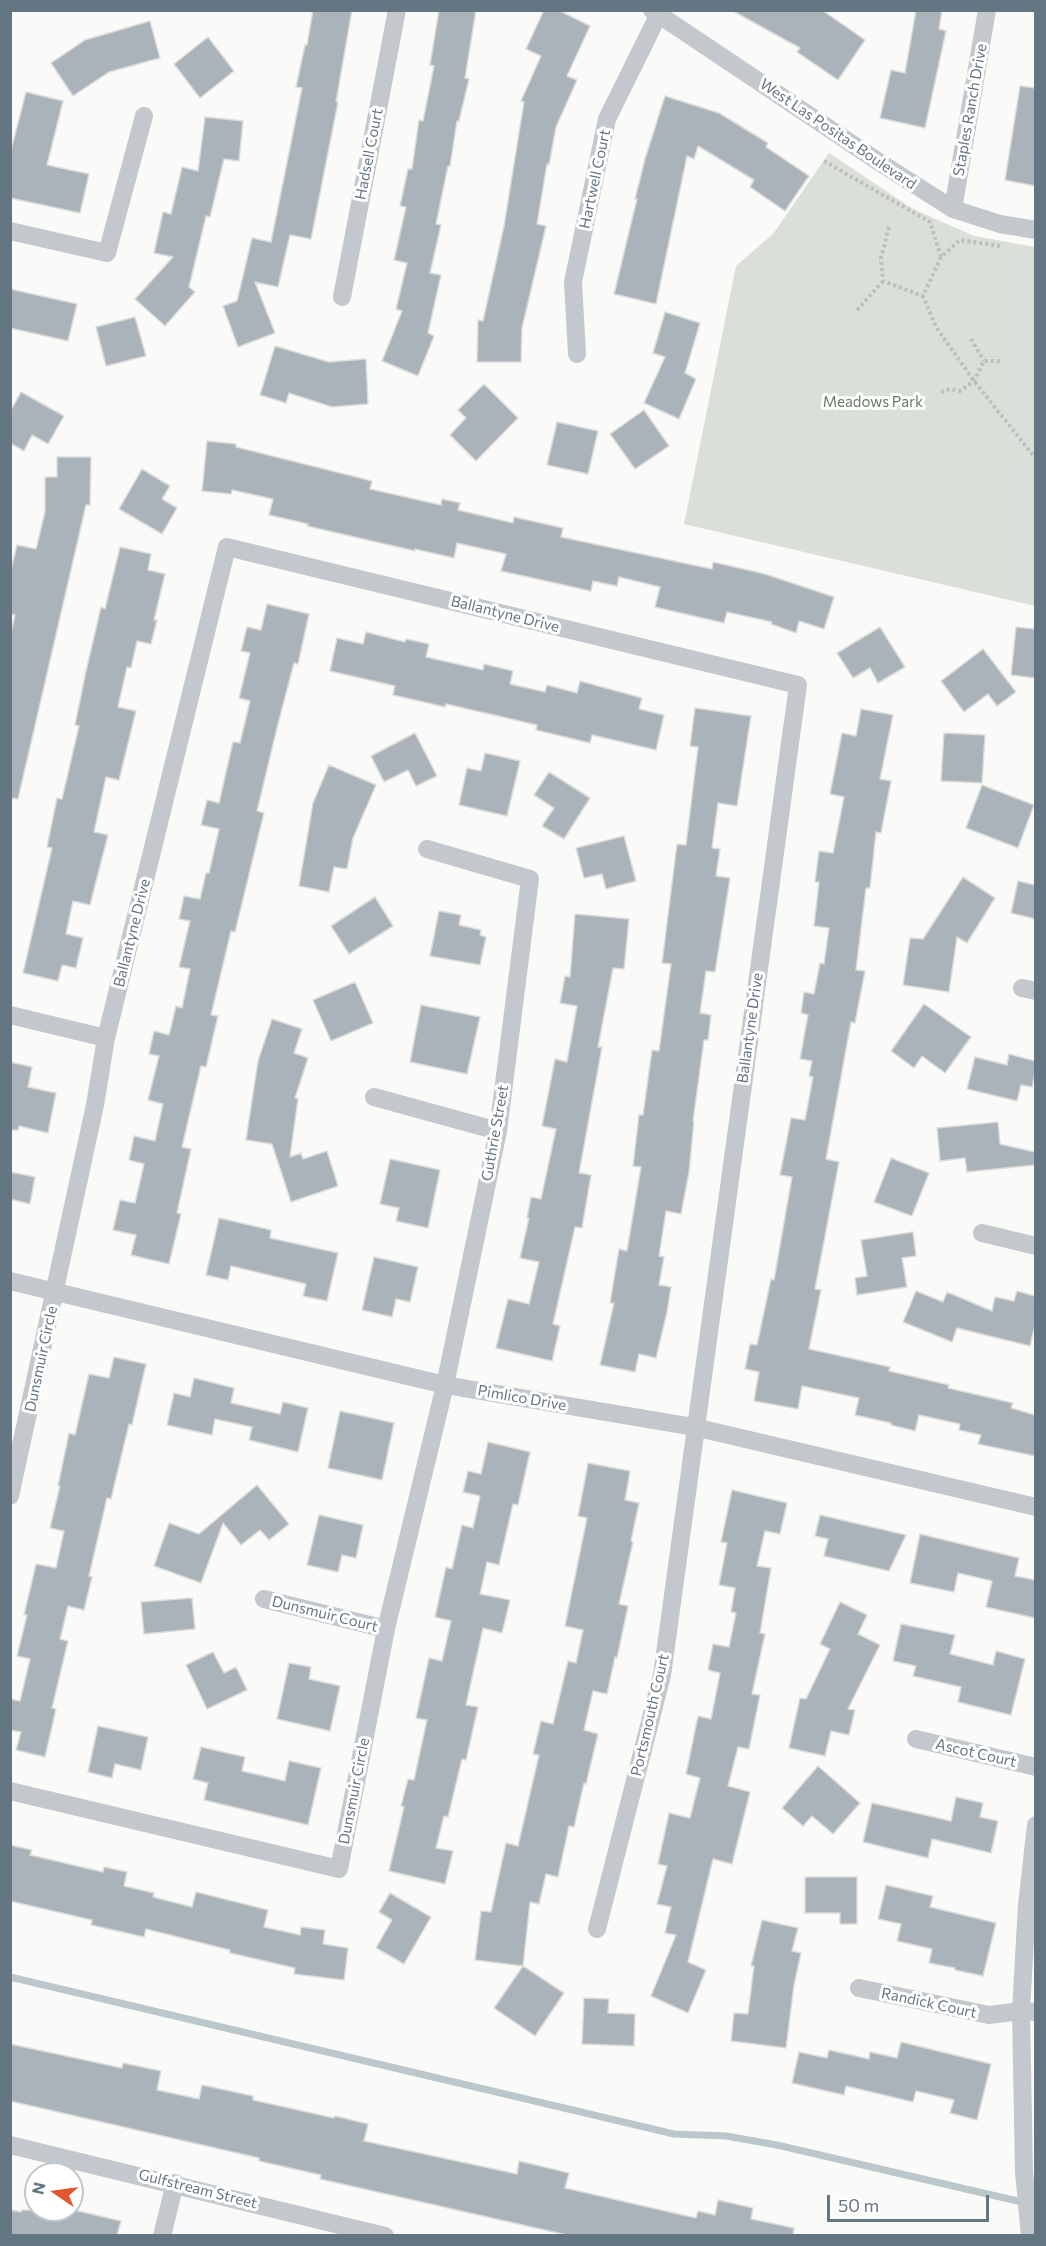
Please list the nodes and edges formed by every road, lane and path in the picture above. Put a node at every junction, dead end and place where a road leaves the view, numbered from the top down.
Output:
1 (397, 10) edge
2 (987, 10) edge
3 (656, 12) edge
4 (144, 116) dead end
5 (824, 161) dead end
6 (953, 209) junction
7 (889, 227) dead end
8 (1035, 230) edge
9 (10, 231) edge
10 (1002, 246) dead end
11 (941, 257) junction
12 (882, 281) junction
13 (922, 296) junction
14 (342, 297) dead end
15 (857, 310) dead end
16 (971, 339) dead end
17 (577, 354) dead end
18 (984, 361) junction
19 (1002, 362) dead end
20 (974, 381) junction
21 (942, 392) dead end
22 (1035, 459) edge
23 (427, 849) dead end
24 (10, 1015) edge
25 (106, 1038) junction
26 (374, 1097) dead end
27 (498, 1131) junction
28 (982, 1233) dead end
29 (1035, 1246) edge
30 (10, 1281) edge
31 (55, 1291) junction
32 (445, 1384) junction
33 (694, 1427) junction
34 (10, 1496) edge
35 (1035, 1507) edge
36 (264, 1599) dead end
37 (386, 1629) junction
38 (916, 1739) dead end
39 (1035, 1767) edge
40 (10, 1791) edge
41 (1035, 1825) edge
42 (597, 1929) dead end
43 (859, 1988) dead end
44 (1028, 2011) edge
45 (10, 2145) edge
46 (175, 2183) junction
47 (162, 2235) edge
48 (385, 2235) edge
49 (1030, 2235) edge

1 - 14 street, Hadsell Court
2 - 6 street, Staples Ranch Drive
3 - 6 street, West Las Positas Boulevard
3 - 17 street, Hartwell Court
4 - 9 street
5 - 11 path
6 - 8 street, West Las Positas Boulevard
7 - 12 path
10 - 11 path
11 - 13 path
12 - 13 path
12 - 15 path
13 - 20 path
16 - 18 path
18 - 19 path
18 - 20 path
20 - 21 path
20 - 22 path
23 - 27 street, Guthrie Street
24 - 25 street
25 - 31 street, Ballantyne Drive
25 - 33 street, Ballantyne Drive
26 - 27 street
27 - 32 street, Guthrie Street
28 - 29 street
30 - 31 street, Pimlico Drive
31 - 32 street, Pimlico Drive
31 - 34 street, Dunsmuir Circle
32 - 33 street, Pimlico Drive
32 - 37 street, Dunsmuir Circle
33 - 35 street, Pimlico Drive
33 - 42 street, Portsmouth Court
36 - 37 street, Dunsmuir Court
37 - 40 street, Dunsmuir Circle
38 - 39 street, Ascot Court
41 - 44 street
43 - 44 street, Randick Court
44 - 49 street
45 - 46 street, Gulfstream Street
46 - 47 street
46 - 48 street, Gulfstream Street

